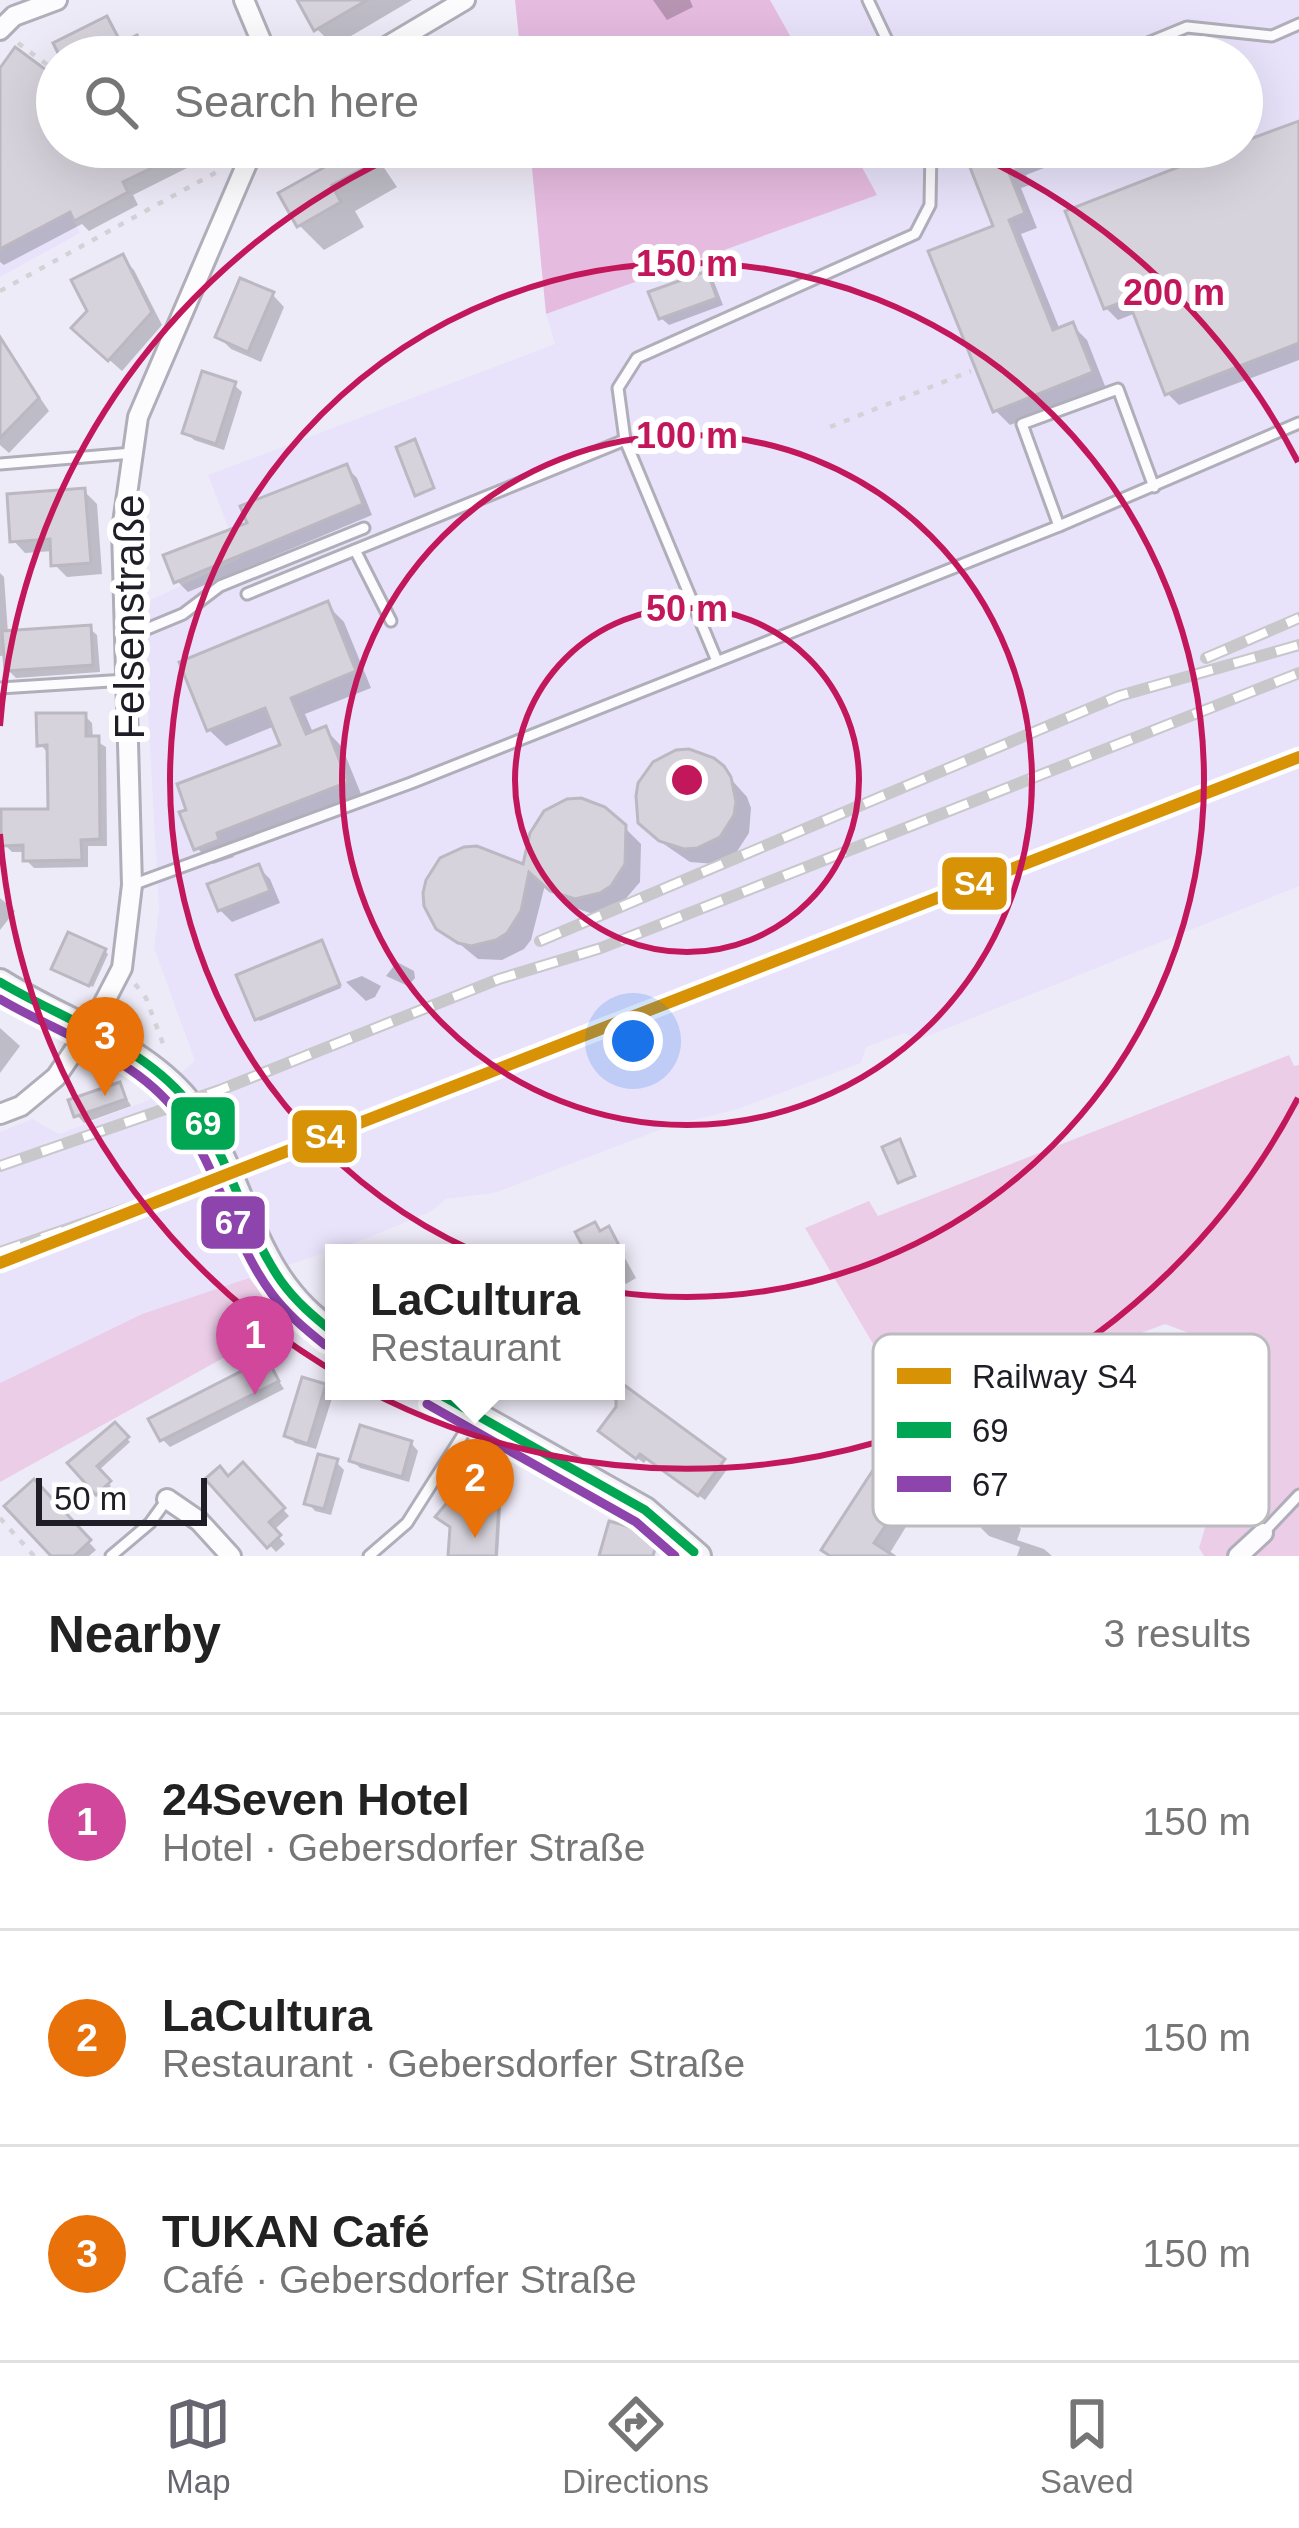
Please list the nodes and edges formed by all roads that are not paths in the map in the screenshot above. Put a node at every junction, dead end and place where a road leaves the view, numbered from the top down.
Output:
1 (57, 0) edge
2 (244, 0) edge
3 (465, 0) edge
4 (868, 0) edge
5 (1299, 24) edge
6 (0, 30) edge
7 (259, 36) edge
8 (404, 36) edge
9 (886, 36) edge
10 (1164, 36) edge
11 (244, 168) edge
12 (931, 168) edge
13 (1299, 422) edge
14 (625, 440) junction
15 (133, 453) junction
16 (0, 464) edge
17 (1154, 487) junction
18 (1059, 526) junction
19 (364, 528) dead end
20 (355, 550) junction
21 (247, 594) dead end
22 (391, 621) dead end
23 (125, 638) junction
24 (717, 661) junction
25 (126, 680) junction
26 (0, 688) edge
27 (132, 885) junction
28 (0, 982) edge
29 (88, 1031) junction
30 (0, 1114) edge
31 (325, 1327) edge
32 (450, 1400) edge
33 (476, 1414) junction
34 (1299, 1496) edge
35 (167, 1499) joint
36 (1263, 1533) joint
37 (694, 1555) edge
38 (111, 1556) edge
39 (231, 1556) edge
40 (368, 1556) edge
41 (1238, 1556) edge

1 - 6 street
2 - 7 street
3 - 8 street
4 - 9 lane
5 - 10 lane
11 - 15 street, Felsenstraße
12 - 14 lane
13 - 17 lane
14 - 20 lane
14 - 24 lane
15 - 16 lane
15 - 23 street, Felsenstraße
17 - 18 lane
17 - 18 lane
18 - 24 lane
19 - 23 lane
20 - 21 lane
20 - 22 lane
23 - 25 street, Felsenstraße
24 - 27 lane
25 - 26 lane
25 - 27 street, Felsenstraße
27 - 29 street, Felsenstraße
28 - 29 main road
29 - 30 street, Felsenstraße
29 - 31 main road
32 - 33 main road
33 - 37 main road
33 - 40 lane
34 - 36 lane
35 - 38 lane
35 - 39 street
36 - 41 street

